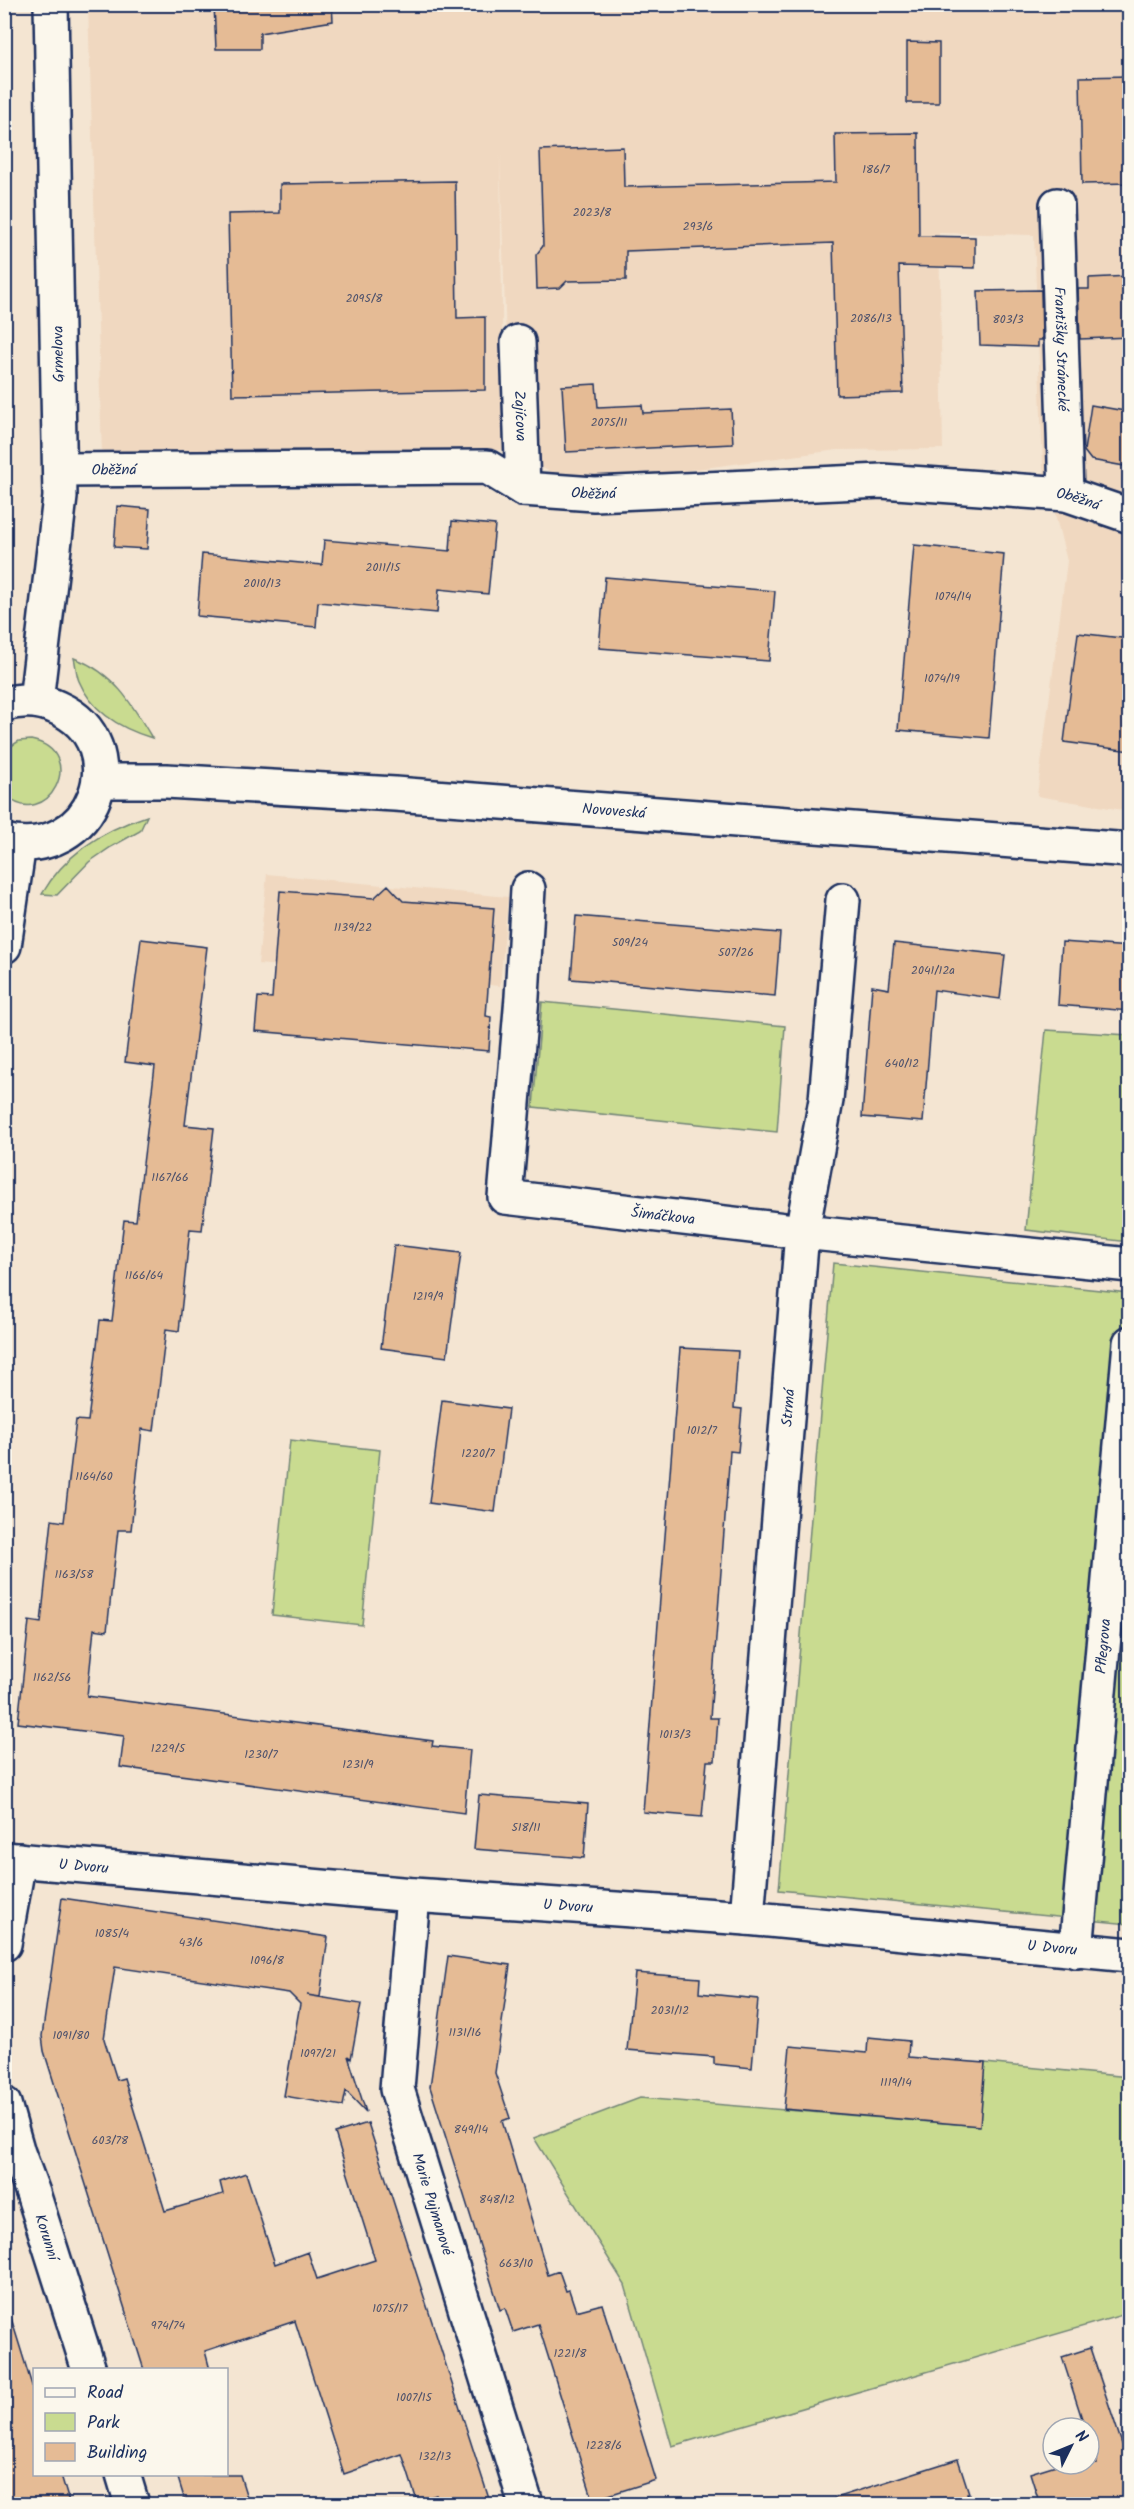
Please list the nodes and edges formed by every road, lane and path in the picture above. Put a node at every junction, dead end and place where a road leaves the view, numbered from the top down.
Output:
1 (51, 4) edge
2 (1057, 205) dead end
3 (518, 342) dead end
4 (60, 470) junction
5 (523, 489) junction
6 (1066, 494) junction
7 (1130, 516) edge
8 (20, 703) edge
9 (99, 781) junction
10 (12, 842) edge
11 (1130, 850) edge
12 (528, 889) dead end
13 (843, 900) dead end
14 (4, 946) edge
15 (802, 1232) junction
16 (1130, 1266) edge
17 (1130, 1343) edge
18 (12, 1860) edge
19 (413, 1895) junction
20 (747, 1918) junction
21 (4, 1944) edge
22 (1076, 1951) junction
23 (1130, 1955) edge
24 (4, 2104) edge
25 (11, 2153) edge
26 (88, 2368) edge
27 (123, 2476) edge
28 (132, 2505) edge
29 (526, 2505) edge

1 - 4 street, Grmelova
2 - 6 street, Františky Stránecké
3 - 5 street, Zajícova
4 - 5 street, Oběžná
4 - 8 street, Grmelova
5 - 6 street, Oběžná
6 - 7 street, Oběžná
8 - 9 street
9 - 10 street
9 - 11 street, Novoveská
10 - 14 street
12 - 15 street, Šimáčkova
13 - 15 street, Strmá
15 - 16 street, Šimáčkova
15 - 20 street, Strmá
17 - 22 street, Pflegrova
18 - 19 street, U Dvoru
18 - 21 street
19 - 20 street, U Dvoru
19 - 29 street, Marie Pujmanové
20 - 22 street, U Dvoru
22 - 23 street, U Dvoru
24 - 25 street, Korunní
25 - 26 street, Korunní
27 - 28 street

